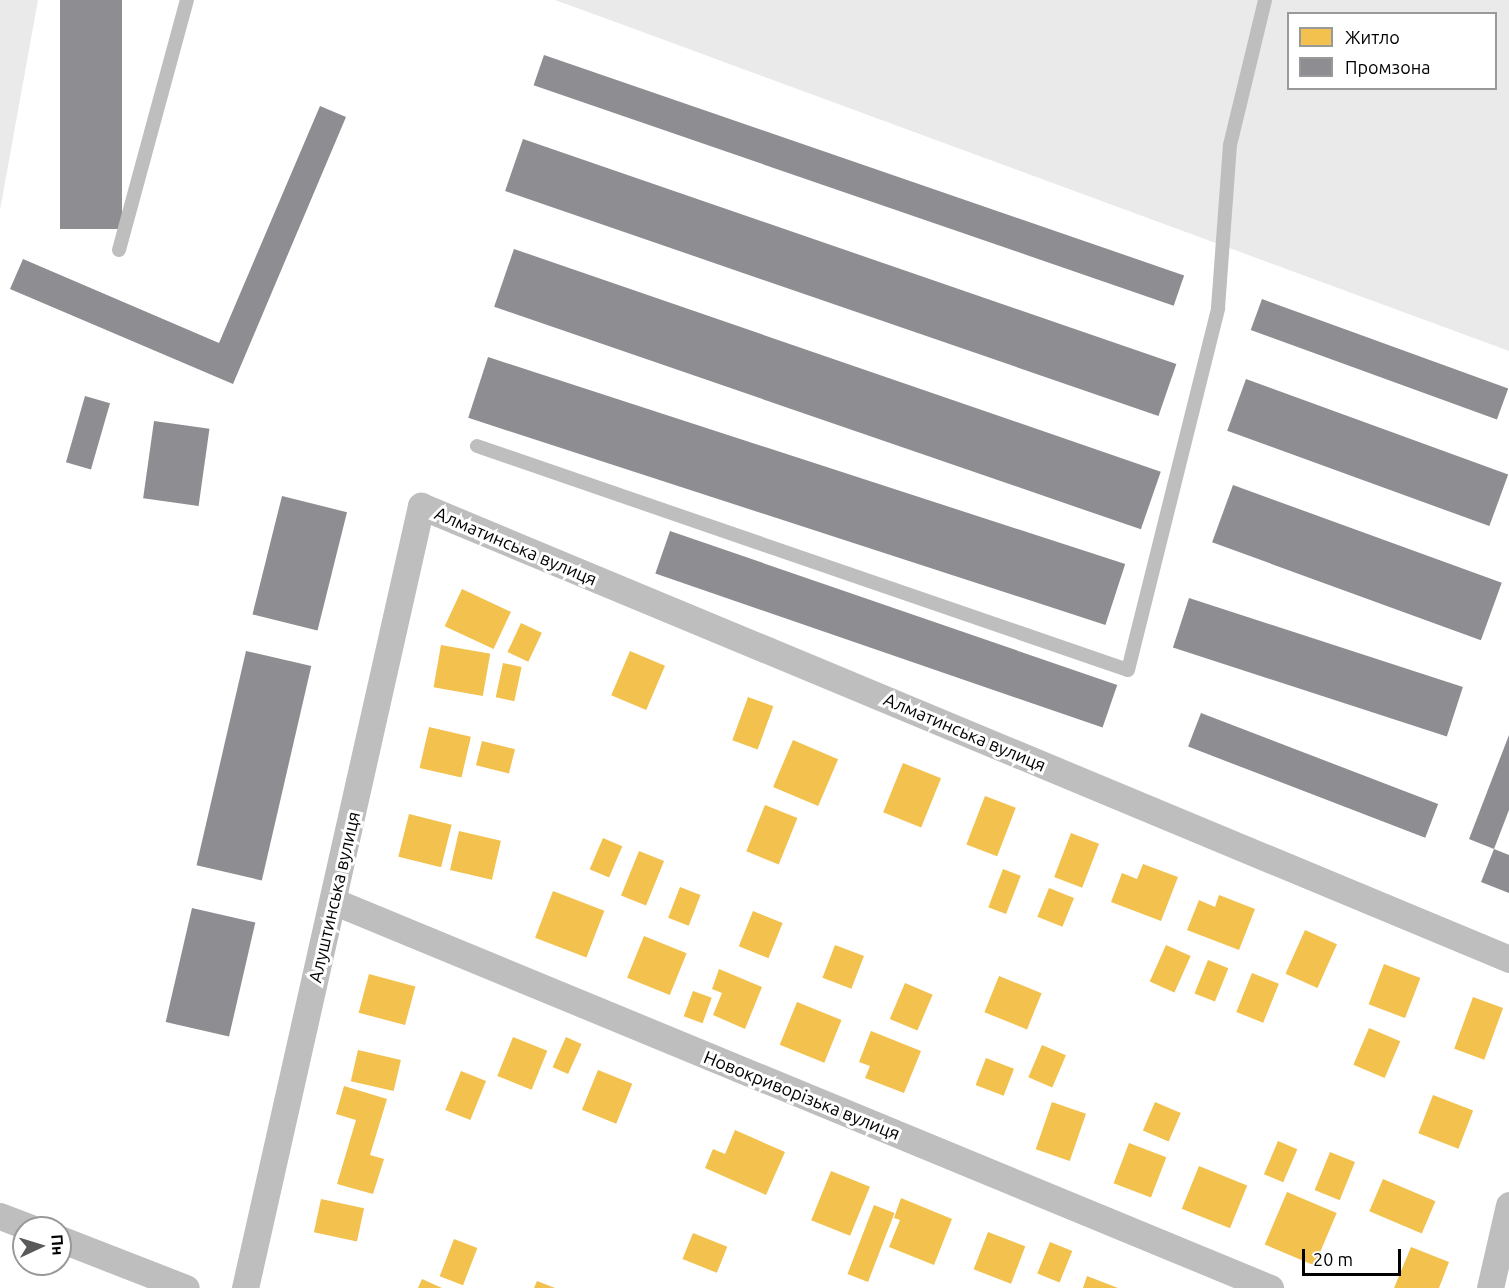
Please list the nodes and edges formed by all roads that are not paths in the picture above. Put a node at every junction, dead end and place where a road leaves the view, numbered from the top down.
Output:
1 (187, 0) edge
2 (1265, 0) edge
3 (119, 250) dead end
4 (477, 446) dead end
5 (421, 506) joint
6 (333, 901) junction
7 (1509, 959) edge
8 (1509, 1205) edge
9 (72, 1244) edge
10 (186, 1288) edge
11 (245, 1288) edge
12 (1270, 1288) edge
13 (1490, 1288) edge

1 - 3 lane
2 - 4 lane
5 - 6 street, Алуштинська вулиця
5 - 7 street, Алматинська вулиця
6 - 11 street, Алуштинська вулиця
6 - 12 street, Новокриворізька вулиця
8 - 13 street
9 - 10 street

